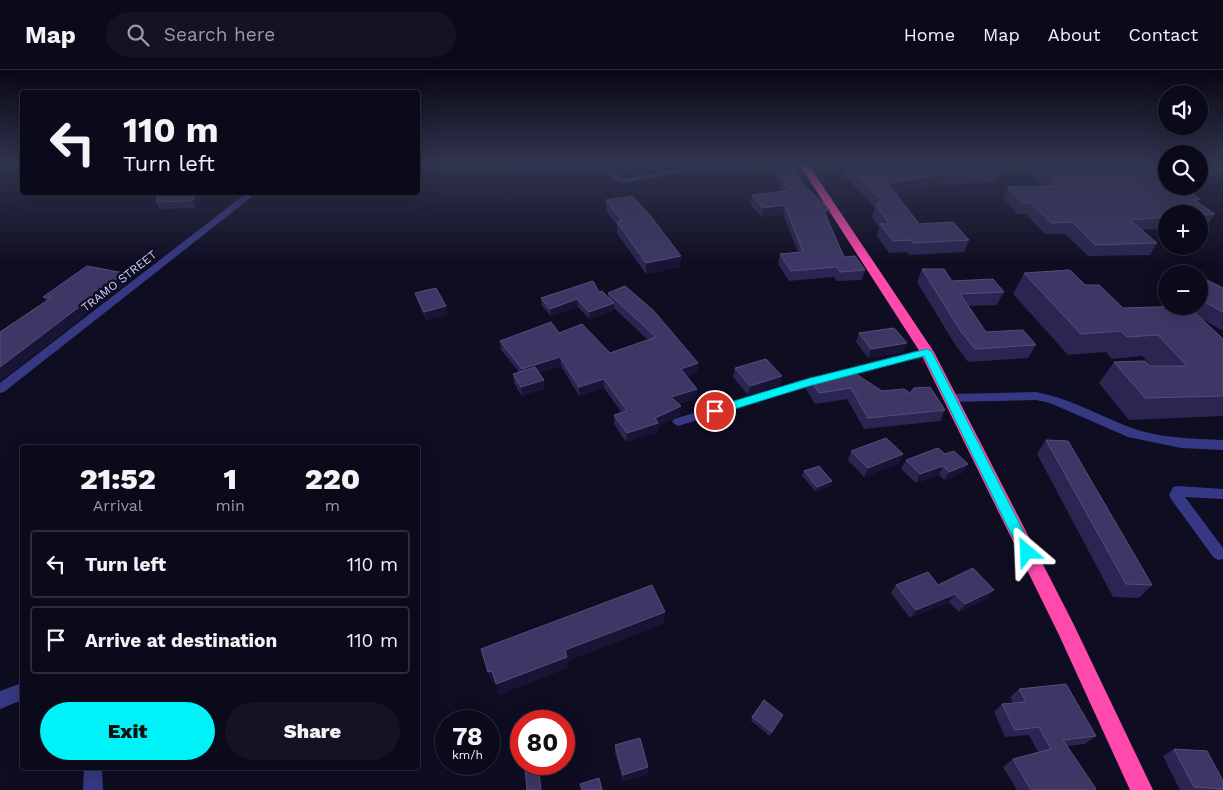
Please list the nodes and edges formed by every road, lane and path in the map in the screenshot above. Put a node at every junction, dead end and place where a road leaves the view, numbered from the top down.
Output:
1 (247, 198) edge
2 (828, 198) edge
3 (927, 352) junction
4 (0, 389) edge
5 (950, 398) junction
6 (678, 422) dead end
7 (1223, 445) edge
8 (1223, 494) edge
9 (1219, 554) dead end
10 (20, 693) edge
11 (0, 700) edge
12 (93, 770) edge
13 (93, 790) edge
14 (1142, 790) edge

1 - 4 street, TRAMO STREET
2 - 3 highway
3 - 5 highway
3 - 6 street
5 - 7 street
5 - 14 highway
8 - 9 street
10 - 11 street
12 - 13 street

